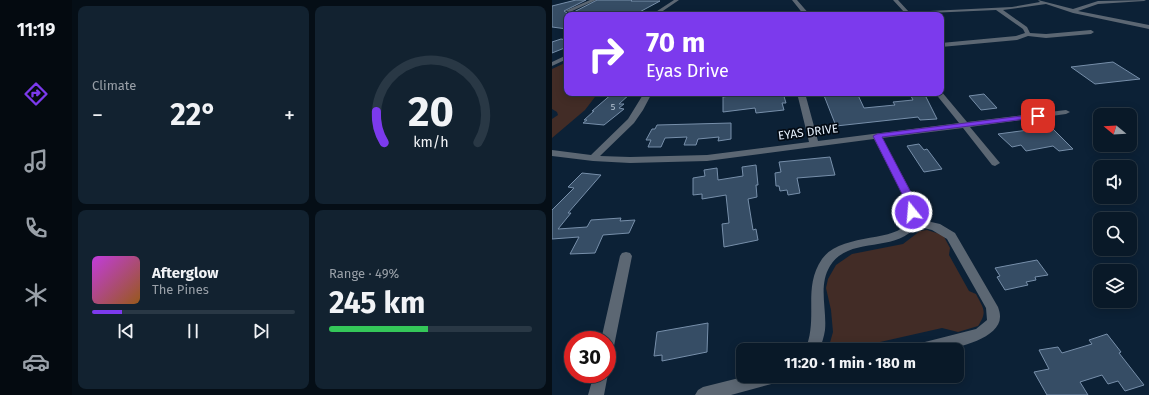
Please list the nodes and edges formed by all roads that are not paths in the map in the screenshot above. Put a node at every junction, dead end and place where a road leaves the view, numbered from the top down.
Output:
1 (594, 0) edge
2 (677, 0) edge
3 (794, 0) edge
4 (895, 0) edge
5 (1038, 0) edge
6 (1144, 0) edge
7 (1046, 3) junction
8 (997, 8) junction
9 (568, 11) dead end
10 (1073, 11) junction
11 (659, 12) edge
12 (804, 12) edge
13 (907, 12) edge
14 (926, 12) edge
15 (1149, 27) edge
16 (1091, 32) dead end
17 (1028, 34) junction
18 (944, 45) edge
19 (564, 58) edge
20 (552, 64) edge
21 (646, 96) edge
22 (802, 96) edge
23 (941, 96) edge
24 (1066, 112) dead end
25 (964, 125) junction
26 (877, 136) junction
27 (814, 144) junction
28 (552, 153) edge
29 (593, 158) junction
30 (995, 163) dead end
31 (913, 221) junction
32 (626, 256) dead end
33 (610, 331) edge
34 (815, 343) edge
35 (944, 343) edge
36 (599, 383) edge
37 (748, 383) edge
38 (596, 395) edge
39 (702, 395) edge

1 - 9 street
2 - 11 street
3 - 12 street
4 - 13 street
5 - 7 street
6 - 10 street
7 - 8 street
7 - 10 street
8 - 14 street
8 - 17 street
10 - 15 street
16 - 17 street
17 - 18 street
19 - 20 street
21 - 29 street
22 - 27 street
23 - 25 street
24 - 25 street, EYAS DRIVE
25 - 26 street, EYAS DRIVE
25 - 30 street
26 - 27 street, EYAS DRIVE
26 - 31 street
27 - 29 street, EYAS DRIVE
28 - 29 street, EYAS DRIVE
31 - 34 street
31 - 35 street
32 - 33 street
36 - 38 street
37 - 39 street

